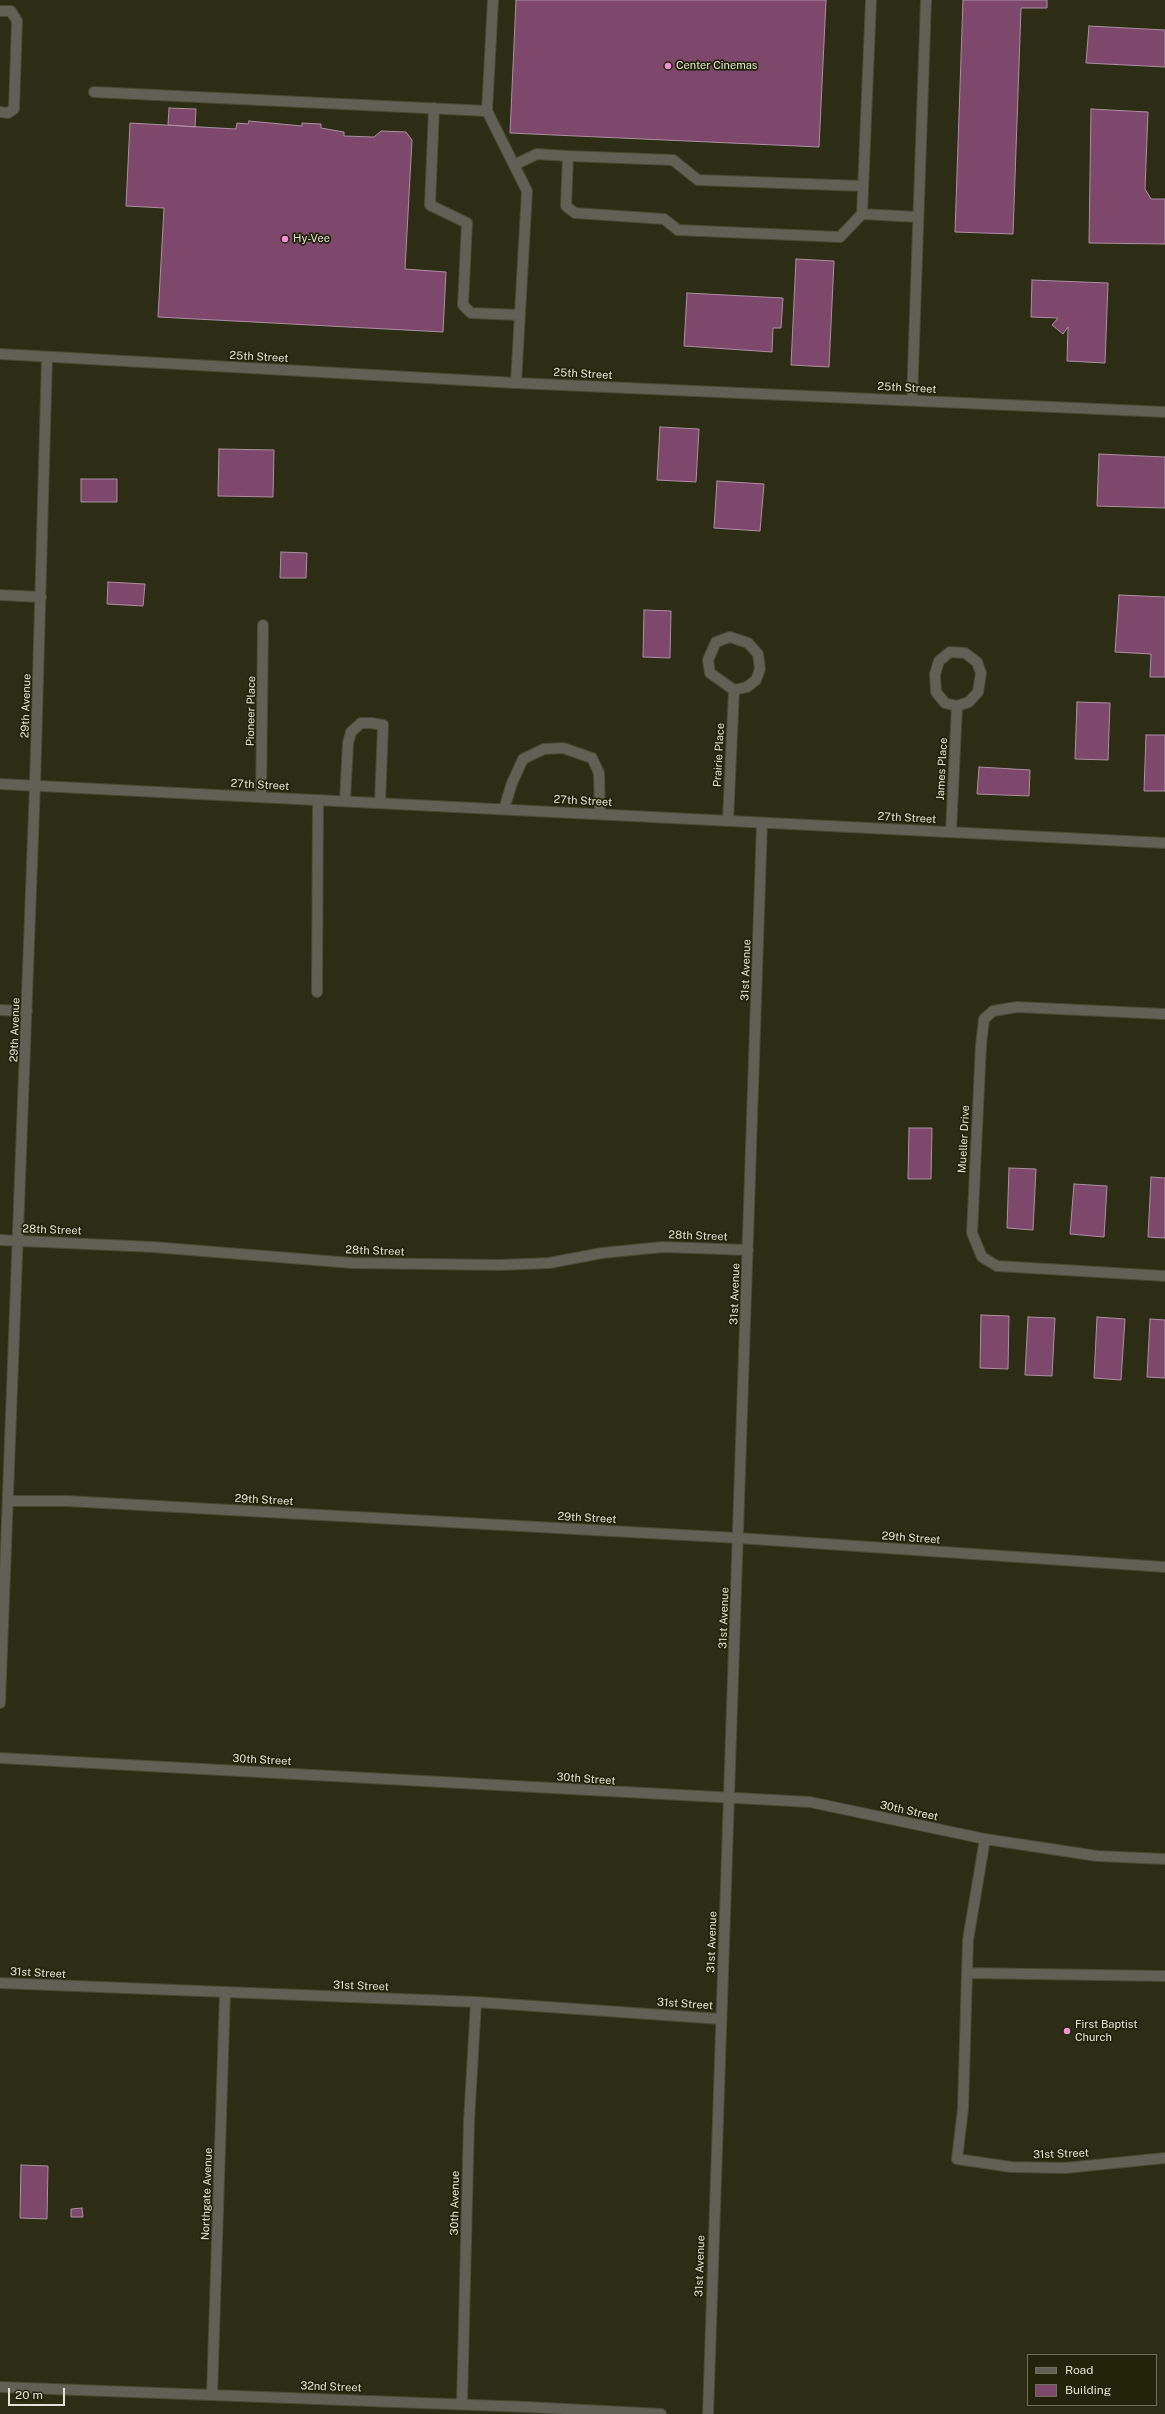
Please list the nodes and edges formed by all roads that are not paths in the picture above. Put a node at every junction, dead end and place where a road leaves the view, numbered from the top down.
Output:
1 (493, 0) edge
2 (871, 0) edge
3 (926, 0) edge
4 (0, 10) edge
5 (94, 92) dead end
6 (434, 108) junction
7 (487, 111) junction
8 (0, 112) edge
9 (568, 156) junction
10 (514, 165) junction
11 (863, 186) junction
12 (862, 214) junction
13 (918, 217) junction
14 (520, 315) junction
15 (0, 354) edge
16 (46, 357) junction
17 (516, 383) junction
18 (912, 400) junction
19 (1165, 412) edge
20 (0, 595) edge
21 (41, 597) junction
22 (263, 625) dead end
23 (734, 690) junction
24 (957, 706) junction
25 (0, 784) edge
26 (35, 786) junction
27 (261, 797) junction
28 (318, 800) junction
29 (345, 801) junction
30 (380, 803) junction
31 (504, 809) junction
32 (600, 814) junction
33 (728, 821) junction
34 (762, 823) junction
35 (951, 832) junction
36 (1165, 843) edge
37 (317, 992) dead end
38 (0, 1010) edge
39 (27, 1011) junction
40 (1165, 1014) edge
41 (0, 1240) edge
42 (19, 1241) junction
43 (748, 1250) junction
44 (1165, 1276) edge
45 (8, 1501) junction
46 (738, 1538) junction
47 (1165, 1567) edge
48 (0, 1703) edge
49 (0, 1758) edge
50 (730, 1800) junction
51 (985, 1839) junction
52 (1165, 1859) edge
53 (968, 1973) junction
54 (1165, 1976) edge
55 (0, 1983) edge
56 (225, 1993) junction
57 (476, 2002) junction
58 (721, 2018) junction
59 (1165, 2158) edge
60 (0, 2387) edge
61 (212, 2395) junction
62 (462, 2404) junction
63 (661, 2414) edge
64 (708, 2414) edge

1 - 7 street
2 - 11 street
3 - 13 street
4 - 8 street
5 - 6 street
6 - 7 street
6 - 14 street
7 - 10 street
9 - 10 street
9 - 11 street
9 - 12 street
10 - 14 street
11 - 12 street
12 - 13 street
13 - 18 street
14 - 17 street
15 - 16 street, 25th Street
16 - 17 street, 25th Street
16 - 21 street, 29th Avenue
17 - 18 street, 25th Street
18 - 19 street, 25th Street
20 - 21 street
21 - 26 street, 29th Avenue
22 - 27 street, Pioneer Place
23 - 23 street
23 - 33 street, Prairie Place
24 - 24 street
24 - 35 street, James Place
25 - 26 street, 27th Street
26 - 27 street, 27th Street
26 - 39 street, 29th Avenue
27 - 28 street, 27th Street
28 - 29 street, 27th Street
28 - 37 street
29 - 30 street, 27th Street
29 - 30 street
30 - 31 street, 27th Street
31 - 32 street, 27th Street
31 - 32 street
32 - 33 street, 27th Street
33 - 34 street, 27th Street
34 - 35 street, 27th Street
34 - 43 street, 31st Avenue
35 - 36 street, 27th Street
38 - 39 street
39 - 42 street, 29th Avenue
40 - 44 street, Mueller Drive
41 - 42 street, 28th Street
42 - 43 street, 28th Street
42 - 45 street, 29th Avenue
43 - 46 street, 31st Avenue
45 - 46 street, 29th Street
45 - 48 street, 29th Avenue
46 - 47 street, 29th Street
46 - 50 street, 31st Avenue
49 - 50 street, 30th Street
50 - 51 street, 30th Street
50 - 58 street, 31st Avenue
51 - 52 street, 30th Street
51 - 53 street
53 - 54 street
53 - 59 street, 31st Street
55 - 56 street, 31st Street
56 - 57 street, 31st Street
56 - 61 street, Northgate Avenue
57 - 58 street, 31st Street
57 - 62 street, 30th Avenue
58 - 64 street, 31st Avenue
60 - 61 street, 32nd Street
61 - 62 street, 32nd Street
62 - 63 street, 32nd Street

